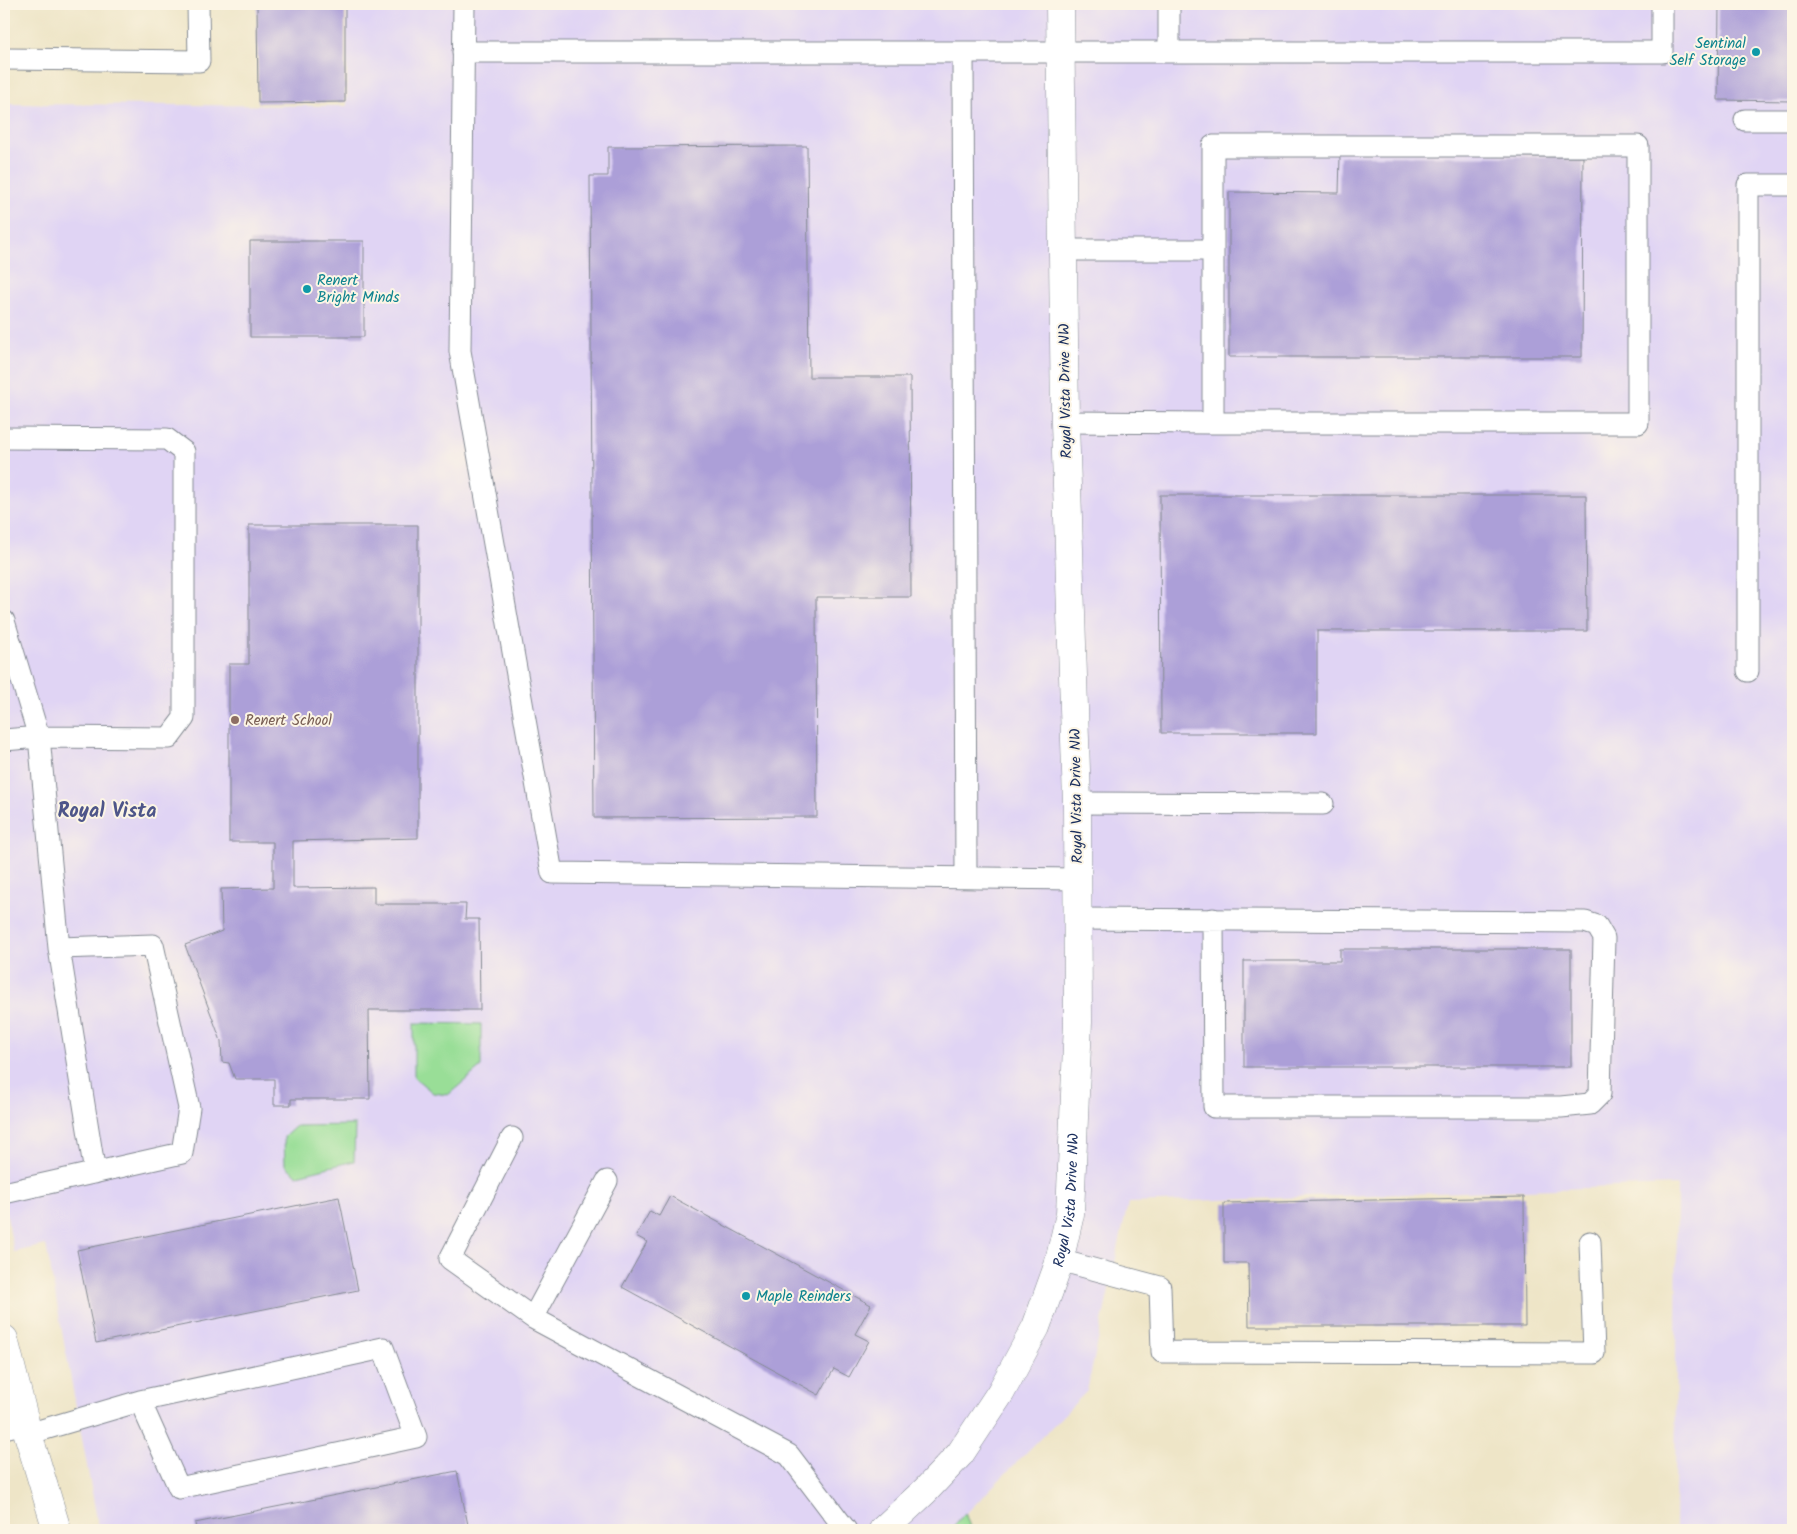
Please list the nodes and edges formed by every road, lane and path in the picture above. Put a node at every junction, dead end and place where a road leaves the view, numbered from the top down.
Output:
1 (198, 4) edge
2 (464, 4) edge
3 (1060, 4) edge
4 (1169, 4) edge
5 (1662, 4) edge
6 (463, 52) junction
7 (963, 52) junction
8 (1169, 52) junction
9 (1061, 54) junction
10 (4, 59) edge
11 (1745, 120) dead end
12 (1793, 120) edge
13 (1793, 185) edge
14 (1063, 250) junction
15 (1213, 250) junction
16 (1065, 422) junction
17 (1213, 423) junction
18 (4, 438) edge
19 (4, 621) edge
20 (1748, 671) dead end
21 (38, 737) junction
22 (4, 740) edge
23 (1077, 803) junction
24 (1323, 804) dead end
25 (966, 878) junction
26 (1078, 879) junction
27 (1078, 919) junction
28 (1213, 919) junction
29 (58, 948) junction
30 (512, 1138) dead end
31 (95, 1173) junction
32 (607, 1181) dead end
33 (4, 1193) edge
34 (1590, 1242) dead end
35 (1059, 1260) junction
36 (534, 1318) junction
37 (4, 1339) edge
38 (140, 1401) junction
39 (19, 1428) edge
40 (57, 1530) edge
41 (846, 1530) edge
42 (883, 1530) edge

1 - 10 lane
2 - 6 lane
3 - 9 street, Royal Vista Drive NW
4 - 8 lane
5 - 8 lane
6 - 7 lane
6 - 25 lane
7 - 9 lane
7 - 25 lane
8 - 9 lane
9 - 14 street, Royal Vista Drive NW
11 - 12 lane
13 - 20 lane
14 - 15 lane
14 - 16 street, Royal Vista Drive NW
15 - 17 lane
15 - 17 lane
16 - 17 lane
16 - 23 street, Royal Vista Drive NW
18 - 21 lane
19 - 21 lane
21 - 22 lane
21 - 29 lane
23 - 24 lane
23 - 26 street, Royal Vista Drive NW
25 - 26 lane
26 - 27 street, Royal Vista Drive NW
27 - 28 lane
27 - 35 street, Royal Vista Drive NW
28 - 28 lane
29 - 31 lane
29 - 31 lane
30 - 36 lane
31 - 33 lane
32 - 36 lane
34 - 35 lane
35 - 42 street, Royal Vista Drive NW
36 - 41 lane
37 - 39 street
38 - 38 lane
38 - 39 lane
39 - 40 street

